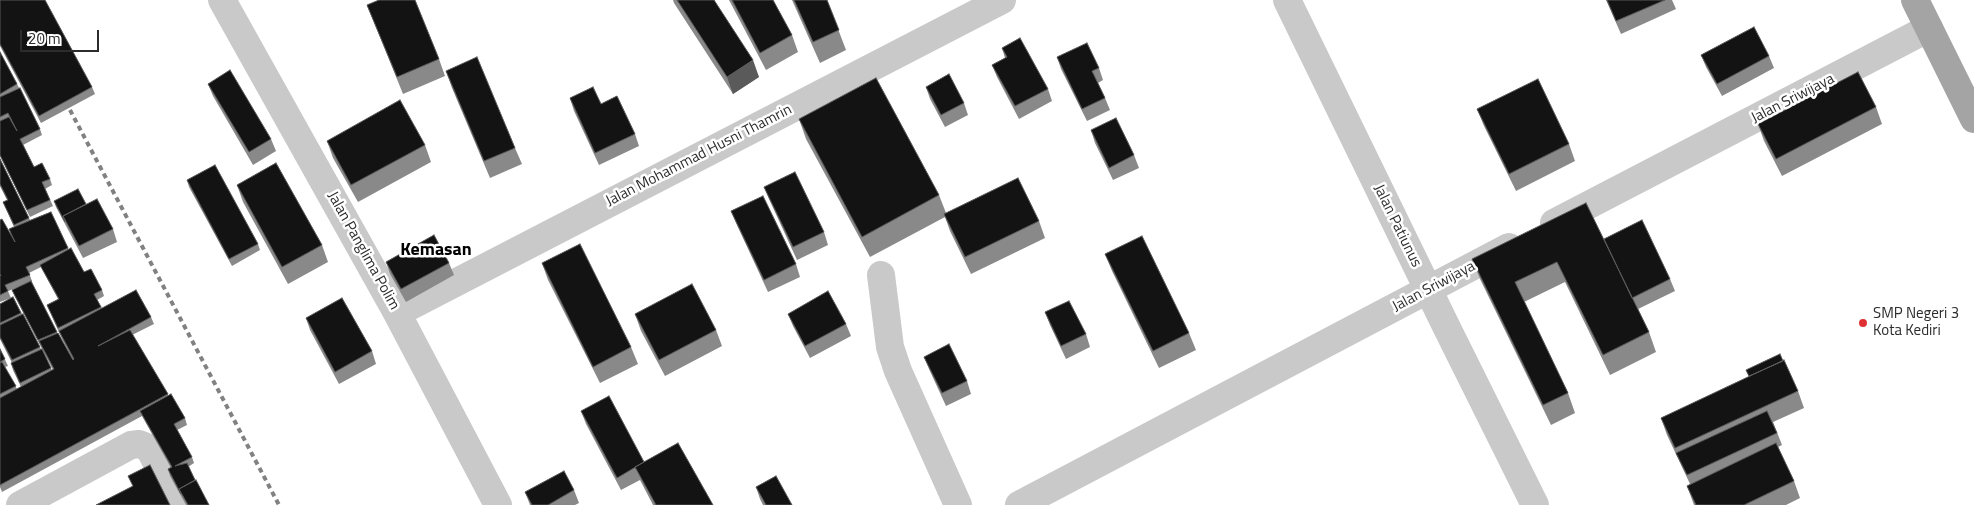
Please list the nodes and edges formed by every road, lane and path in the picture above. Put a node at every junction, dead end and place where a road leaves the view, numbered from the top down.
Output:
1 (222, 0) edge
2 (1002, 0) edge
3 (1287, 0) edge
4 (1915, 0) edge
5 (1929, 28) junction
6 (1974, 120) edge
7 (881, 275) dead end
8 (1428, 290) junction
9 (397, 312) junction
10 (20, 505) edge
11 (178, 505) edge
12 (498, 505) edge
13 (958, 505) edge
14 (1019, 505) edge
15 (1535, 505) edge

1 - 9 street, Jalan Panglima Polim
2 - 9 street, Jalan Mohammad Husni Thamrin
3 - 8 street, Jalan Patiunus
4 - 5 main road
5 - 6 main road
5 - 8 street, Jalan Sriwijaya
7 - 13 street
8 - 14 street, Jalan Sriwijaya
8 - 15 street, Jalan Patiunus
9 - 12 street, Jalan Panglima Polim
10 - 11 street

